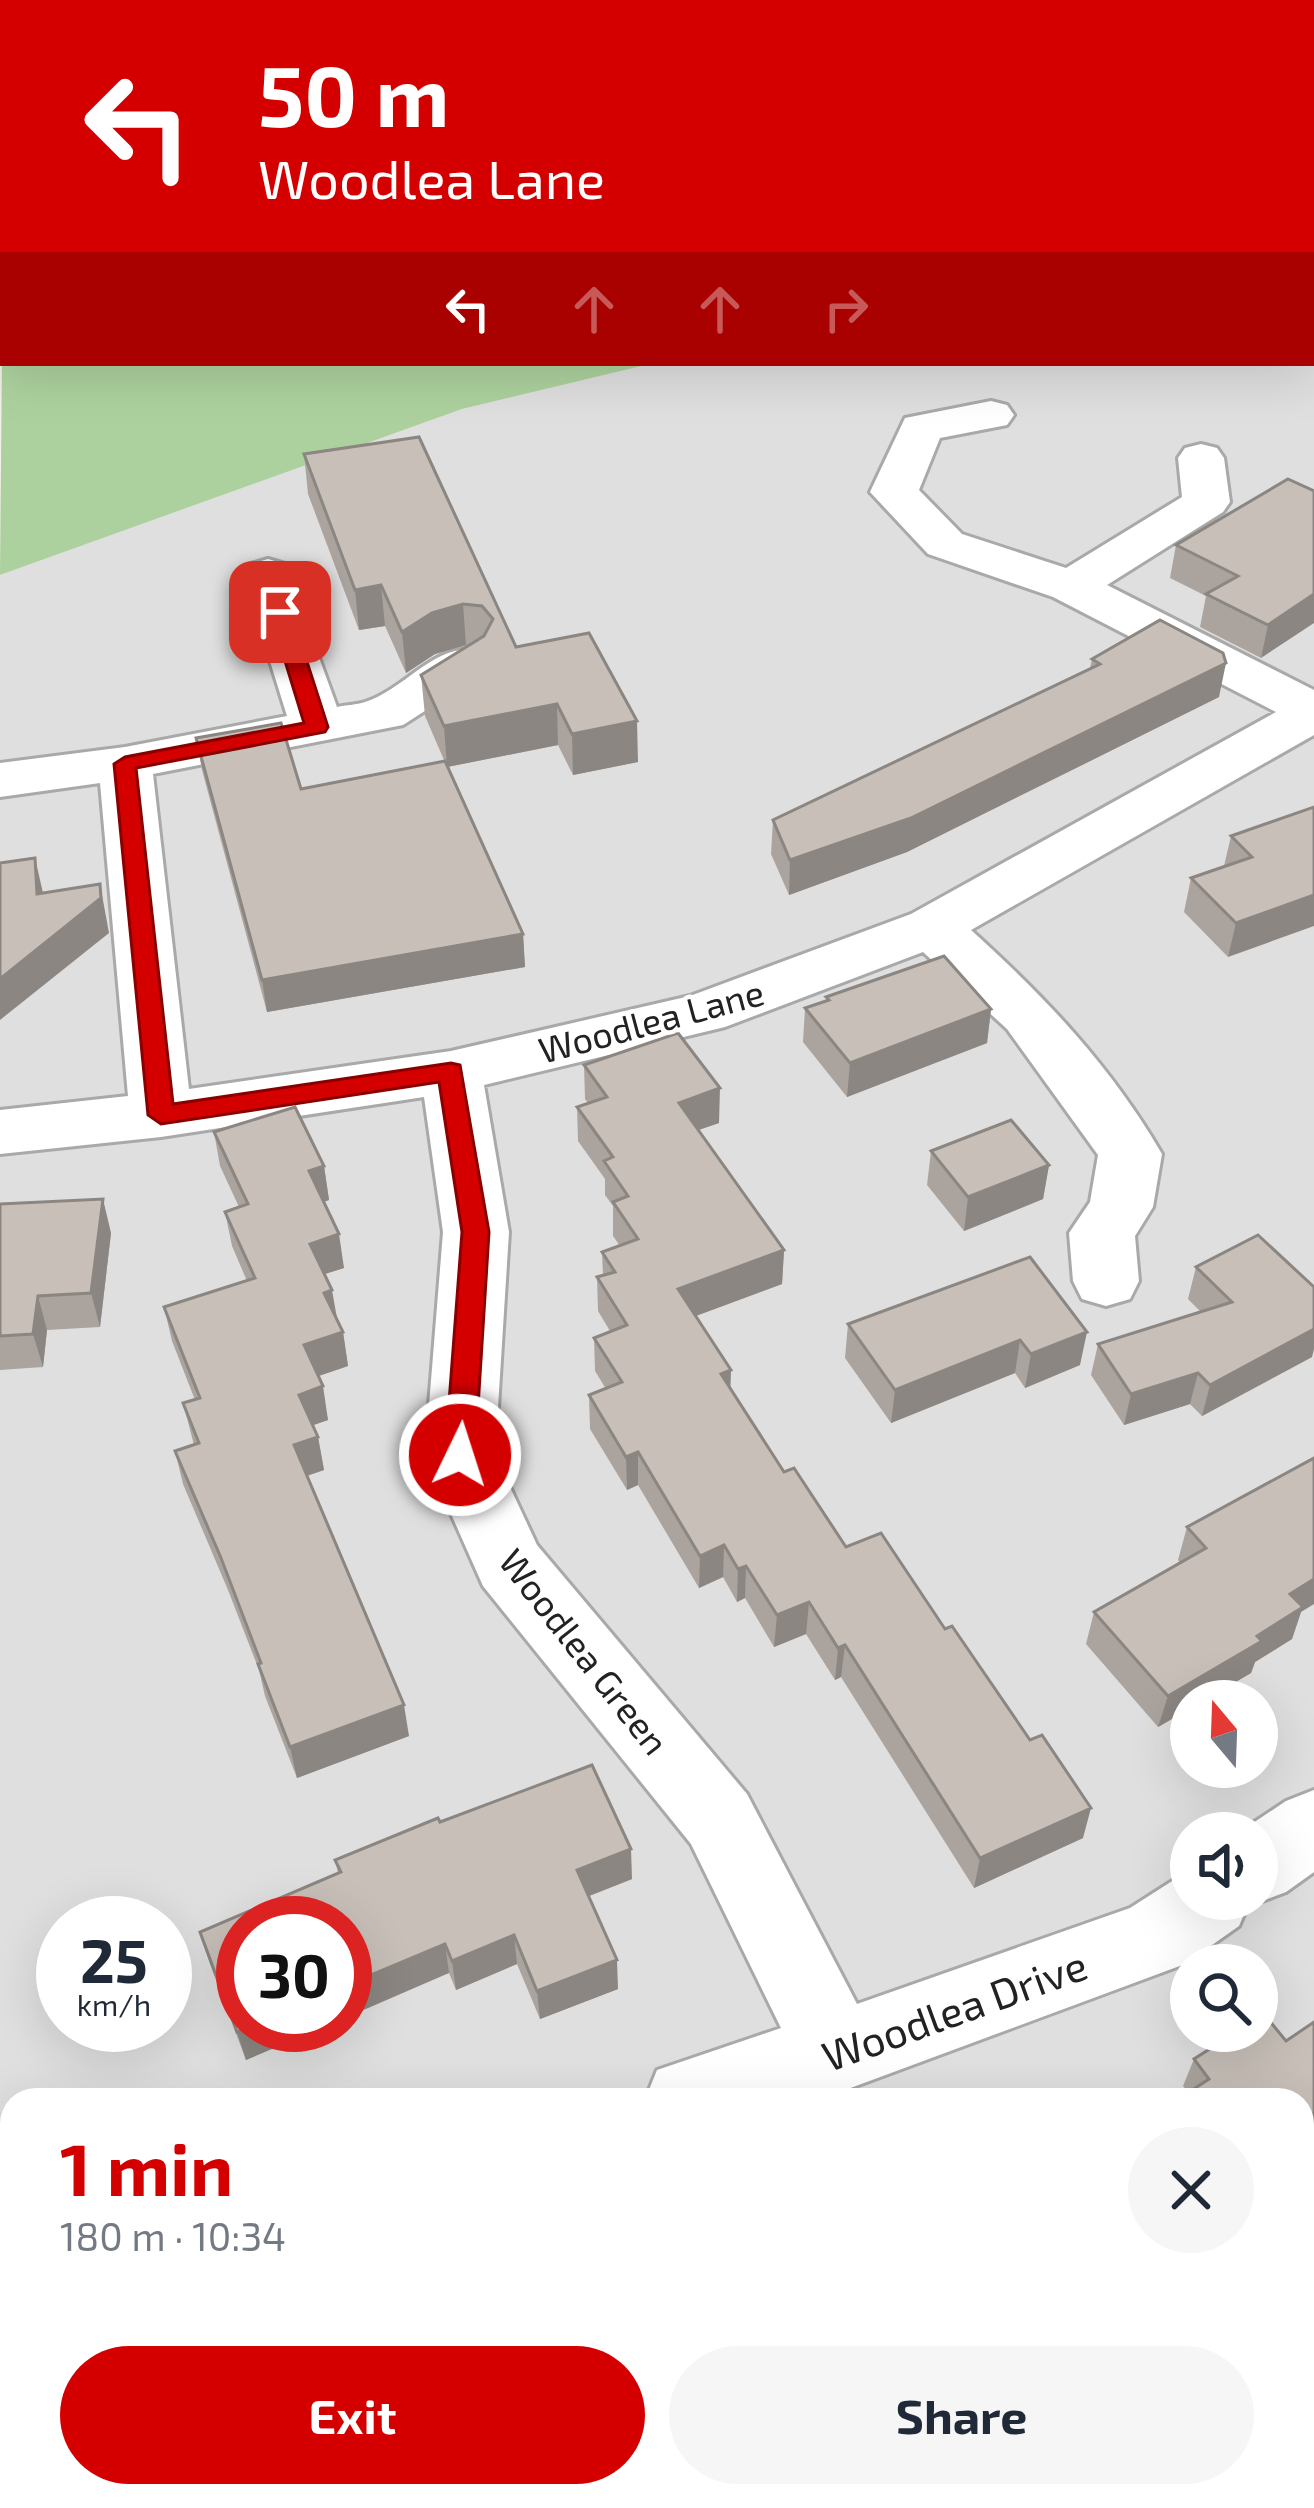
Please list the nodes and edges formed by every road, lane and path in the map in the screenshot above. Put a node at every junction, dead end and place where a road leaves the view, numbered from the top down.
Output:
1 (991, 415) dead end
2 (1201, 458) dead end
3 (268, 574) dead end
4 (1071, 586) junction
5 (466, 662) edge
6 (1314, 712) edge
7 (317, 727) junction
8 (125, 764) junction
9 (0, 780) edge
10 (932, 927) junction
11 (451, 1072) junction
12 (161, 1115) junction
13 (0, 1132) edge
14 (1106, 1281) dead end
15 (1314, 1826) edge
16 (1278, 1851) edge
17 (1179, 1920) edge
18 (837, 2052) junction
19 (725, 2088) edge

1 - 4 street
2 - 4 street
3 - 7 street
4 - 6 street
5 - 7 street
6 - 10 street, Woodlea Lane
7 - 8 street
8 - 9 street
8 - 12 street
10 - 11 street, Woodlea Lane
10 - 14 street
11 - 12 street, Woodlea Lane
11 - 18 street, Woodlea Green
12 - 13 street, Woodlea Lane
15 - 16 street
17 - 18 street, Woodlea Drive
18 - 19 street, Woodlea Drive

